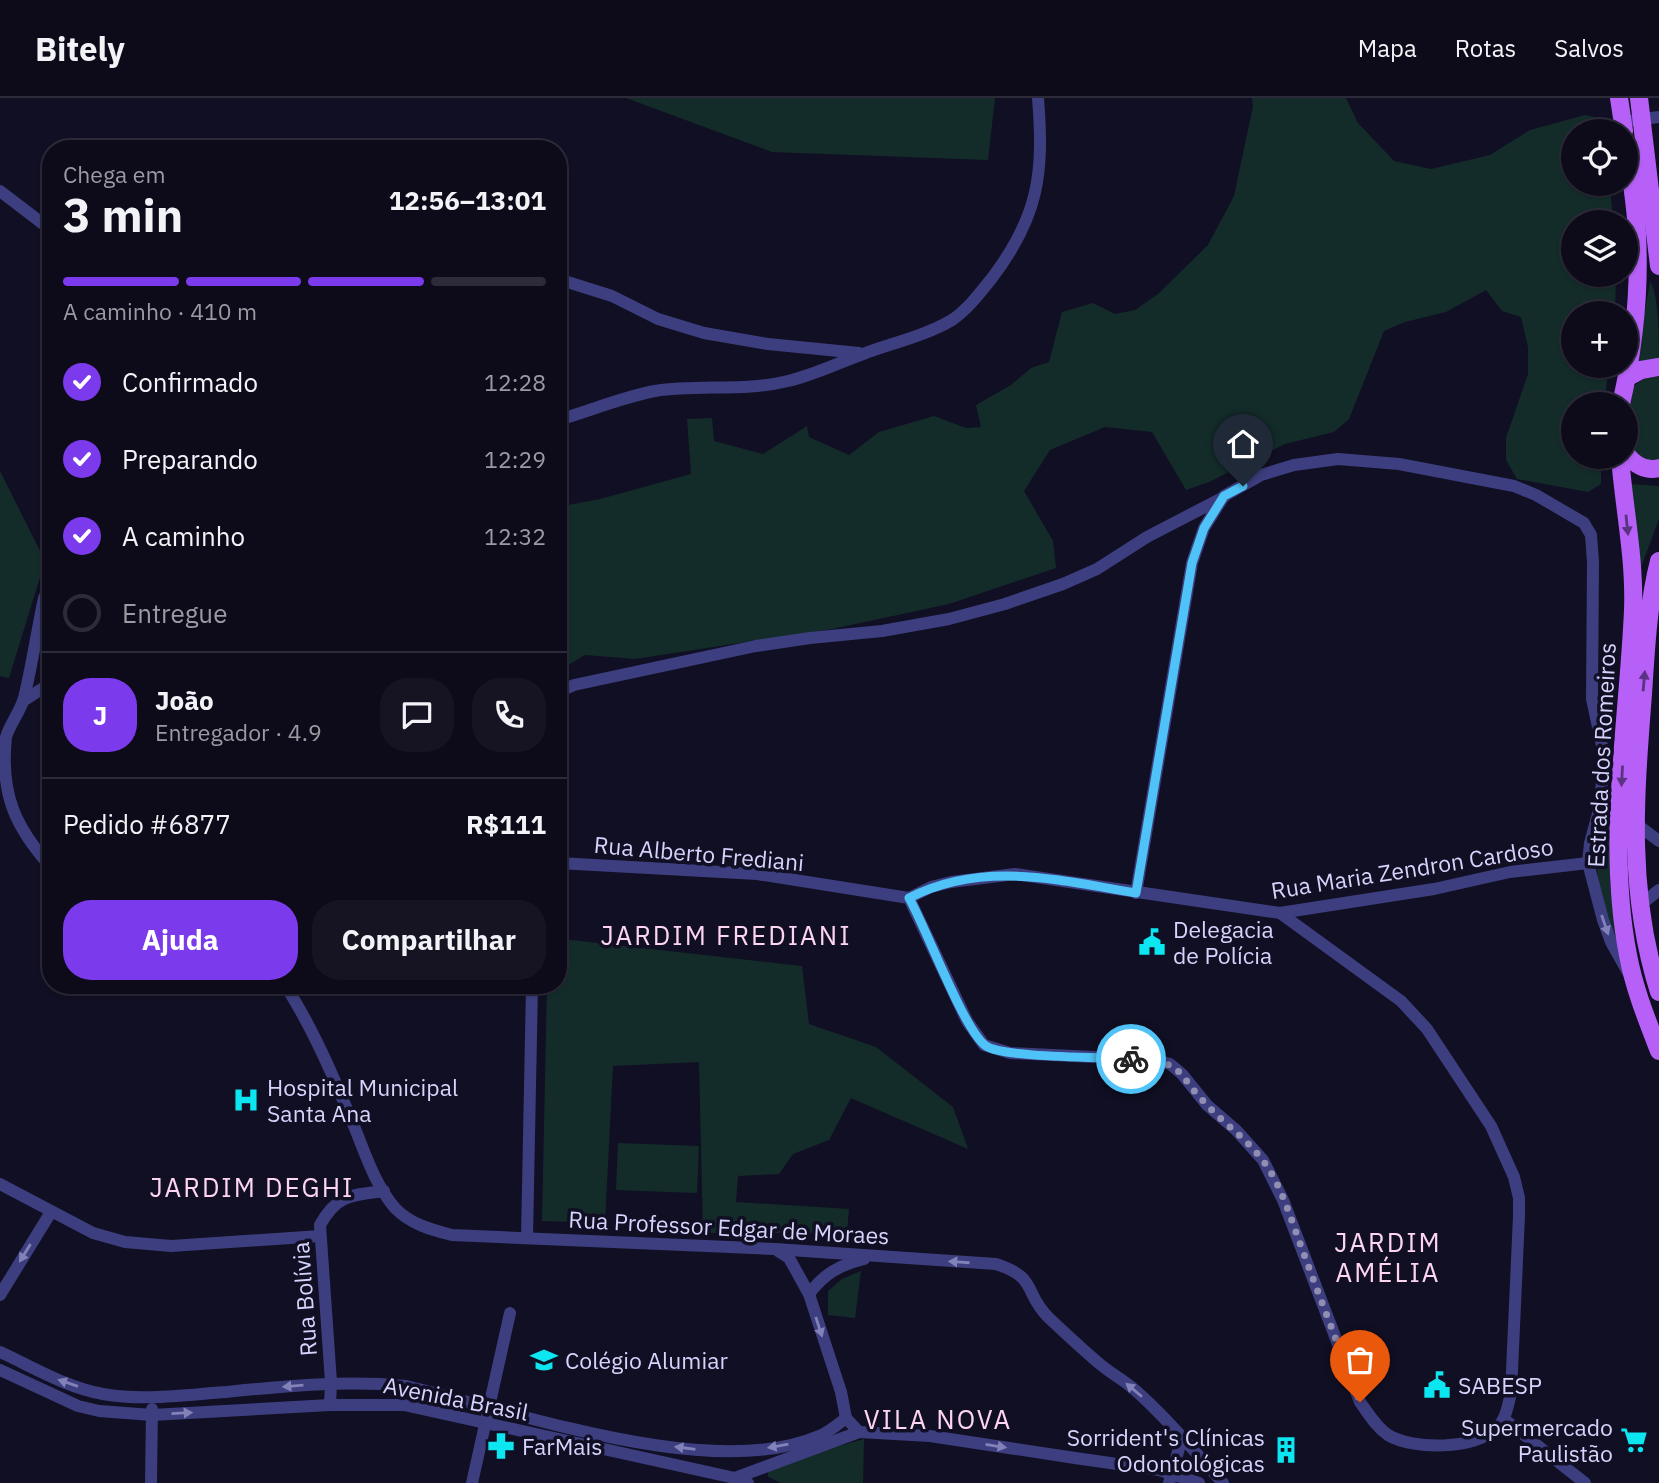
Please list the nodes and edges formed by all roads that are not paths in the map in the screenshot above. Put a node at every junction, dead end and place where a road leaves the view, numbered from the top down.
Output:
1 (1038, 98) edge
2 (1627, 109) edge
3 (1650, 118) edge
4 (0, 191) edge
5 (1633, 196) edge
6 (42, 223) edge
7 (1659, 266) edge
8 (567, 282) edge
9 (1636, 301) edge
10 (863, 354) junction
11 (1659, 367) edge
12 (1638, 372) edge
13 (567, 417) edge
14 (1638, 465) edge
15 (1659, 468) edge
16 (1621, 469) edge
17 (1224, 496) junction
18 (1659, 561) edge
19 (42, 608) edge
20 (567, 688) edge
21 (42, 689) edge
22 (23, 701) junction
23 (1624, 734) junction
24 (1604, 755) junction
25 (1635, 823) junction
26 (1658, 839) edge
27 (42, 856) edge
28 (567, 863) edge
29 (1588, 863) junction
30 (1659, 890) edge
31 (1136, 893) junction
32 (909, 898) junction
33 (1640, 905) junction
34 (1280, 913) junction
35 (1634, 983) junction
36 (1659, 992) edge
37 (291, 994) edge
38 (532, 994) edge
39 (1659, 1051) edge
40 (0, 1184) edge
41 (384, 1191) junction
42 (51, 1212) junction
43 (320, 1236) junction
44 (527, 1237) junction
45 (775, 1249) junction
46 (874, 1256) junction
47 (0, 1294) edge
48 (809, 1294) junction
49 (510, 1313) dead end
50 (0, 1352) edge
51 (0, 1370) edge
52 (331, 1382) junction
53 (152, 1398) junction
54 (330, 1405) junction
55 (489, 1407) junction
56 (152, 1415) junction
57 (846, 1418) junction
58 (1503, 1419) junction
59 (485, 1423) junction
60 (859, 1432) junction
61 (606, 1436) junction
62 (1182, 1438) junction
63 (600, 1449) junction
64 (1170, 1478) edge
65 (741, 1481) edge
66 (151, 1483) edge
67 (472, 1483) edge
68 (1199, 1483) edge
69 (1223, 1483) edge
70 (1585, 1483) edge

1 - 10 street
2 - 3 main road
3 - 7 main road
4 - 6 street
5 - 9 main road
8 - 10 street
10 - 13 street
11 - 12 main road
14 - 15 main road
16 -> 23 main road, Estrada dos Romeiros
17 - 20 street
17 - 24 street
17 - 31 street
25 -> 18 main road, Estrada dos Romeiros
19 - 22 street
21 - 22 street
22 - 27 street
23 - 24 street
23 -> 35 main road, Estrada dos Romeiros
24 - 29 street
25 - 26 street
25 - 33 main road, Estrada dos Romeiros
28 - 32 street, Rua Alberto Frediani
29 - 34 street, Rua Maria Zendron Cardoso
29 -> 35 street, Rua Maria Zendron Cardoso
30 - 33 street
31 - 32 street, Rua Maria Zendron Cardoso
31 - 34 street, Rua Maria Zendron Cardoso
32 - 58 street
33 - 36 main road, Estrada dos Romeiros
34 - 58 street
35 - 39 main road, Estrada dos Romeiros
37 - 41 street, Rua Professor Edgar de Moraes
38 - 44 street
40 - 42 street
41 - 43 street, Rua Bolívia
41 - 44 street, Rua Professor Edgar de Moraes
42 - 43 street
42 -> 47 street
43 - 52 street, Rua Bolívia
44 - 45 street, Rua Professor Edgar de Moraes
45 - 46 street, Rua Professor Edgar de Moraes
45 - 48 street
46 - 48 street
62 -> 46 street, Rua Professor Edgar de Moraes
48 -> 57 street
49 - 55 street
53 -> 50 street, Avenida Brasil
51 - 56 street, Avenida Brasil
52 -> 53 street, Avenida Brasil
52 - 54 street, Rua Bolívia
52 - 55 street, Avenida Brasil
53 - 56 street
56 -> 54 street, Avenida Brasil
54 - 59 street, Avenida Brasil
55 - 59 street
55 - 61 street, Avenida Brasil
56 - 66 street
57 - 60 street
57 -> 61 street, Avenida Brasil
58 - 70 street
59 - 63 street, Avenida Brasil
59 - 67 street
60 -> 64 street
60 - 65 street, Avenida Brasil
61 - 63 street
62 - 64 street
62 - 69 street, Rua Professor Edgar de Moraes
63 - 65 street, Avenida Brasil
64 - 68 street

